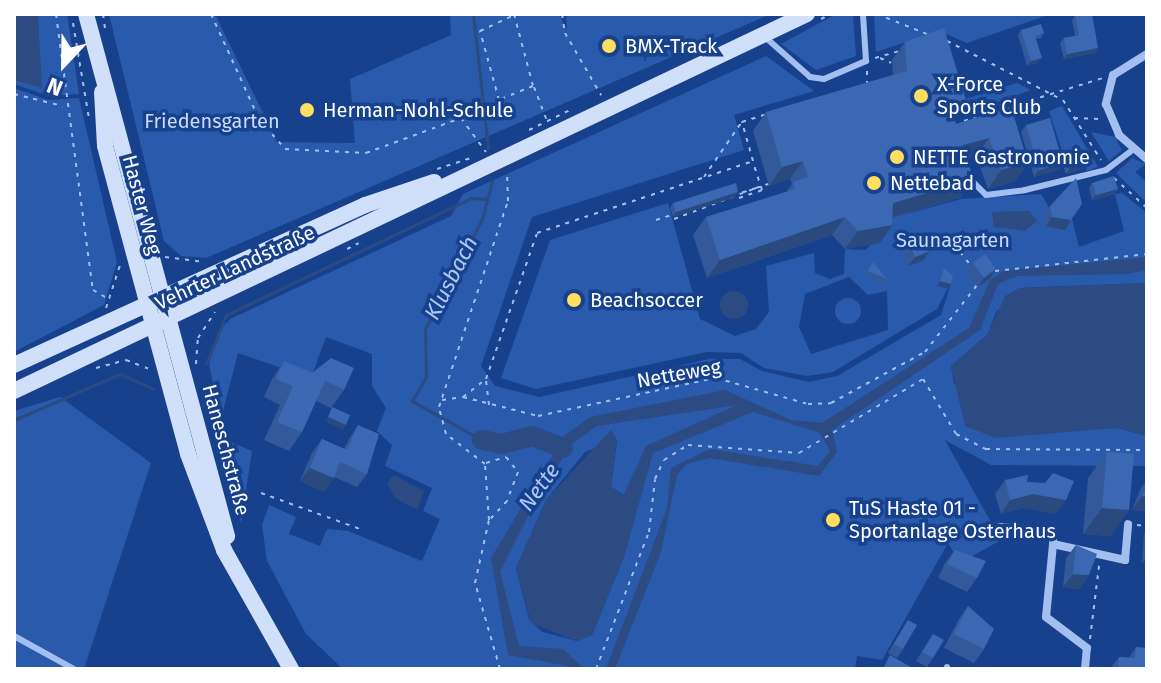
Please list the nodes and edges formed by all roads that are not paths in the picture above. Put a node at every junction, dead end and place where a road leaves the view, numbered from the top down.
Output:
1 (86, 14) edge
2 (807, 14) edge
3 (863, 14) edge
4 (763, 34) junction
5 (1147, 54) edge
6 (102, 92) junction
7 (1134, 149) junction
8 (1147, 159) edge
9 (467, 171) junction
10 (968, 177) edge
11 (164, 297) junction
12 (148, 305) junction
13 (171, 320) junction
14 (154, 327) junction
15 (14, 365) edge
16 (14, 391) edge
17 (1128, 524) edge
18 (1000, 527) dead end
19 (1053, 544) junction
20 (244, 591) junction
21 (14, 636) edge
22 (74, 669) edge
23 (291, 669) edge
24 (1085, 669) edge

1 - 6 main road, Haster Weg
2 - 4 main road, Vehrter Landstraße
3 - 4 lane
4 - 9 main road, Vehrter Landstraße
5 - 7 street
6 - 11 main road, Haster Weg
6 - 12 main road, Haster Weg
7 - 8 street
7 - 10 lane
9 - 11 main road, Vehrter Landstraße
9 - 13 main road, Vehrter Landstraße
11 - 12 main road, Vehrter Landstraße
11 - 13 main road, Haster Weg
12 - 14 main road, Haster Weg
12 - 15 main road, Vehrter Landstraße
13 - 14 main road, Vehrter Landstraße
13 - 20 main road, Haneschstraße
14 - 16 main road, Vehrter Landstraße
14 - 20 main road, Haneschstraße
17 - 19 street
18 - 19 street
19 - 24 street
20 - 23 main road, Haneschstraße
21 - 22 lane

